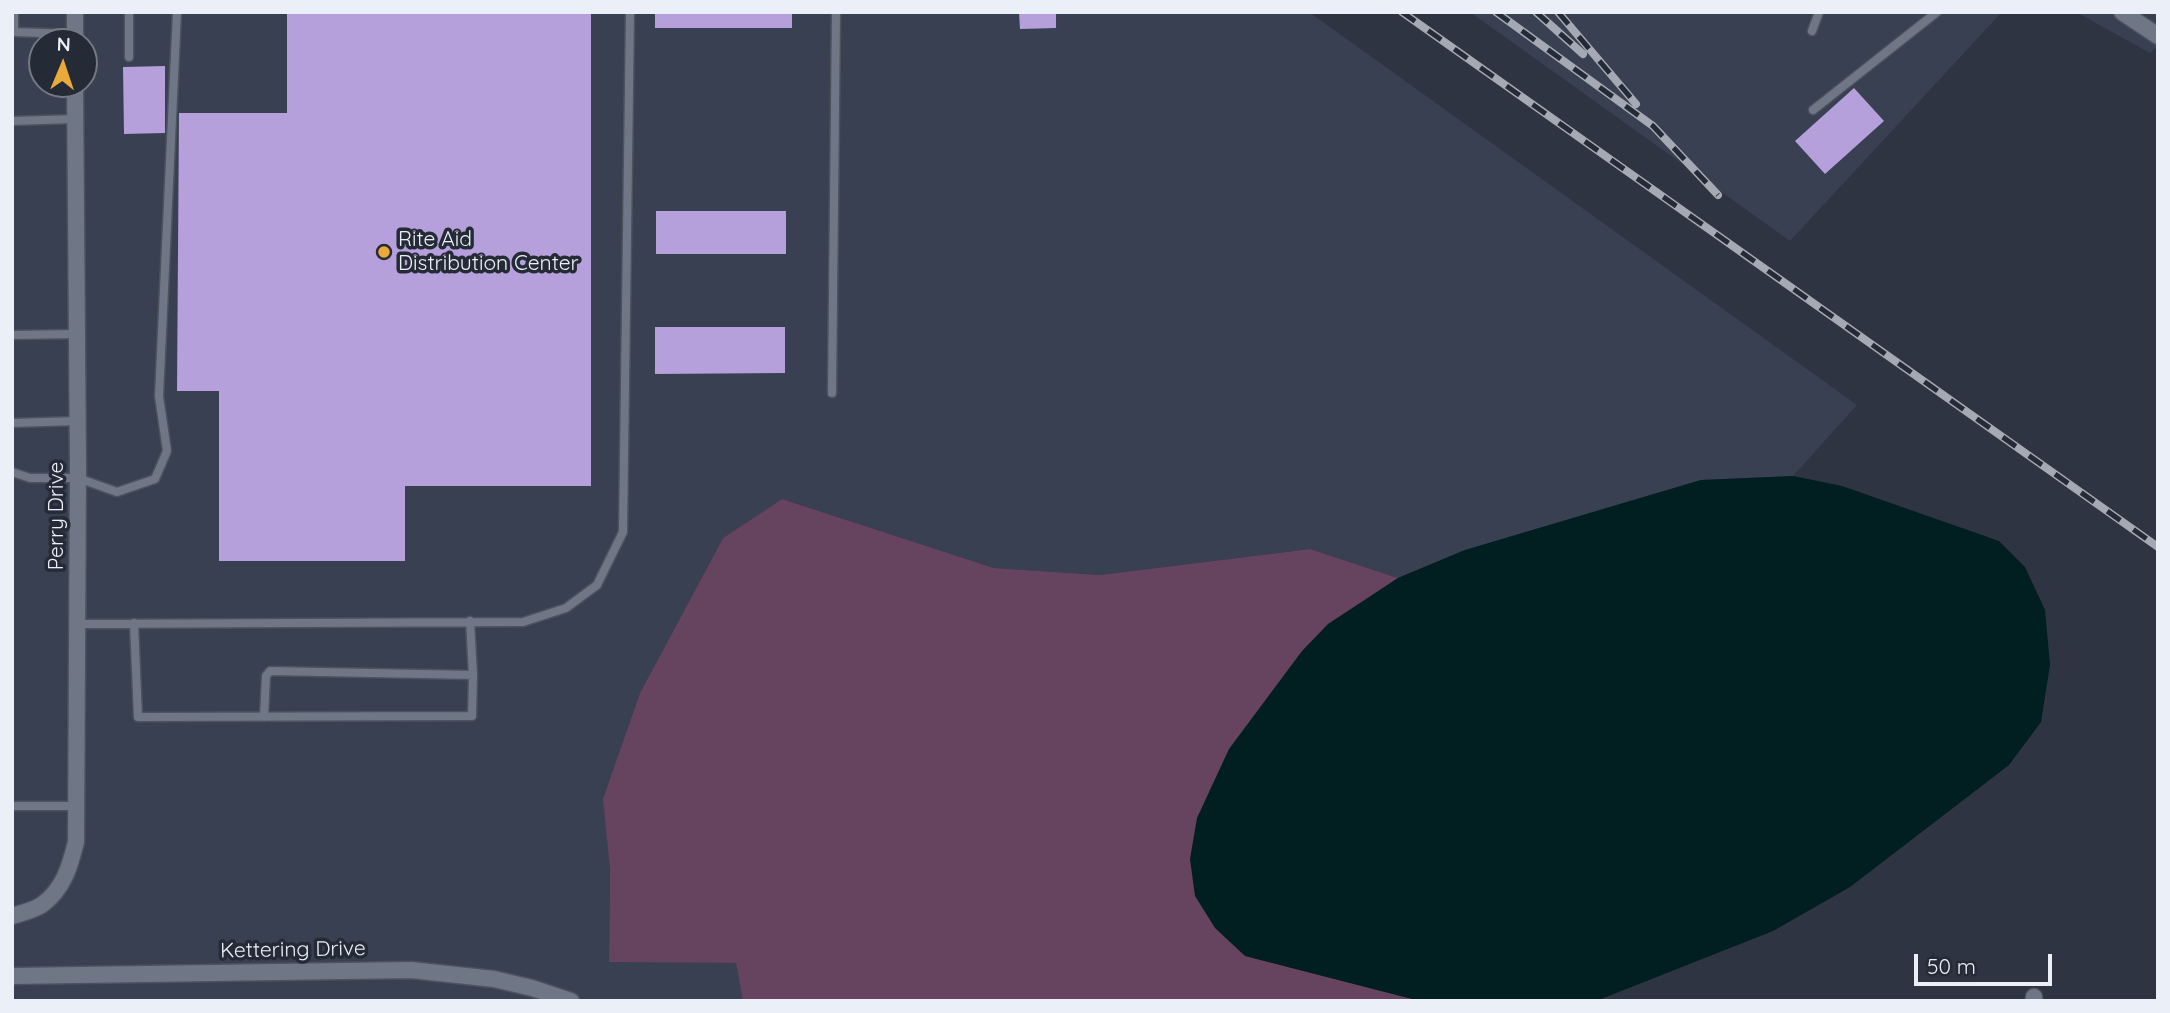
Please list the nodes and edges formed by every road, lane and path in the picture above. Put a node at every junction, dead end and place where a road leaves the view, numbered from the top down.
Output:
1 (14, 12) edge
2 (129, 12) edge
3 (177, 12) edge
4 (630, 12) edge
5 (836, 12) edge
6 (1819, 12) edge
7 (1937, 12) edge
8 (2122, 12) edge
9 (13, 32) edge
10 (1812, 32) dead end
11 (2158, 36) edge
12 (129, 57) dead end
13 (75, 98) edge
14 (1813, 110) dead end
15 (75, 119) junction
16 (12, 121) edge
17 (77, 334) junction
18 (12, 335) edge
19 (832, 393) dead end
20 (78, 421) junction
21 (12, 423) edge
22 (12, 472) edge
23 (78, 478) junction
24 (470, 621) junction
25 (134, 623) junction
26 (77, 624) junction
27 (473, 675) junction
28 (264, 717) junction
29 (12, 806) edge
30 (76, 806) junction
31 (12, 916) edge
32 (12, 976) edge
33 (571, 1001) edge

1 - 9 lane
2 - 12 lane
3 - 23 lane
4 - 24 lane
5 - 19 lane
6 - 10 lane
7 - 14 lane
8 - 11 street
13 - 15 street, Perry Drive
15 - 16 lane
15 - 17 street, Perry Drive
17 - 18 lane
17 - 20 street, Perry Drive
20 - 21 lane
20 - 23 street, Perry Drive
22 - 23 lane
23 - 26 street, Perry Drive
24 - 25 lane
24 - 27 lane
25 - 26 lane
25 - 28 lane
26 - 30 street, Perry Drive
27 - 28 lane
27 - 28 lane
29 - 30 lane
30 - 31 street, Perry Drive
32 - 33 street, Kettering Drive

